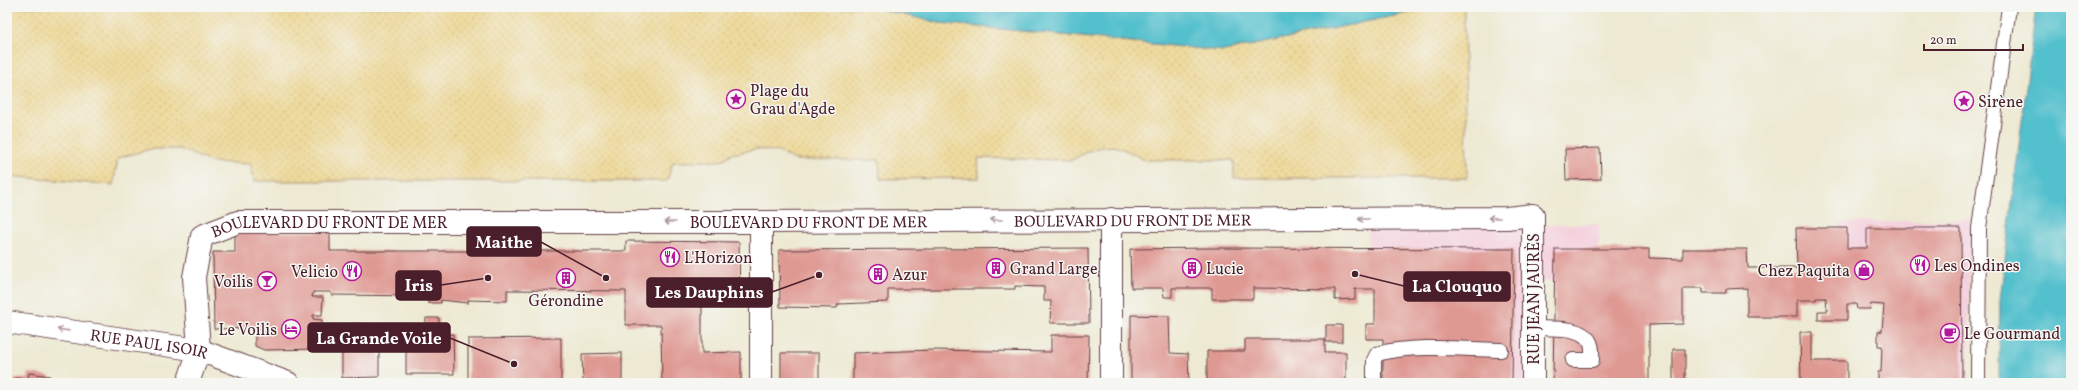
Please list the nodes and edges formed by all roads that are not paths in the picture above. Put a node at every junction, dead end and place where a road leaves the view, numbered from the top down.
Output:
1 (2009, 7) edge
2 (1533, 215) joint
3 (1111, 219) junction
4 (761, 222) junction
5 (7, 322) edge
6 (1533, 328) junction
7 (199, 350) junction
8 (1501, 350) dead end
9 (1573, 360) dead end
10 (188, 383) edge
11 (288, 383) edge
12 (761, 383) edge
13 (1111, 383) edge
14 (1374, 383) edge
15 (1533, 383) edge
16 (1978, 383) edge

1 - 16 lane
2 -> 3 street, BOULEVARD DU FRONT DE MER
2 - 6 street, RUE JEAN JAURÈS
3 -> 4 street, BOULEVARD DU FRONT DE MER
3 - 13 street
4 -> 7 street, BOULEVARD DU FRONT DE MER
4 - 12 street
7 -> 5 street, RUE PAUL ISOIR
6 - 9 lane
6 - 15 street, RUE JEAN JAURÈS
7 - 10 street
7 - 11 street, RUE PAUL ISOIR
8 - 14 lane

